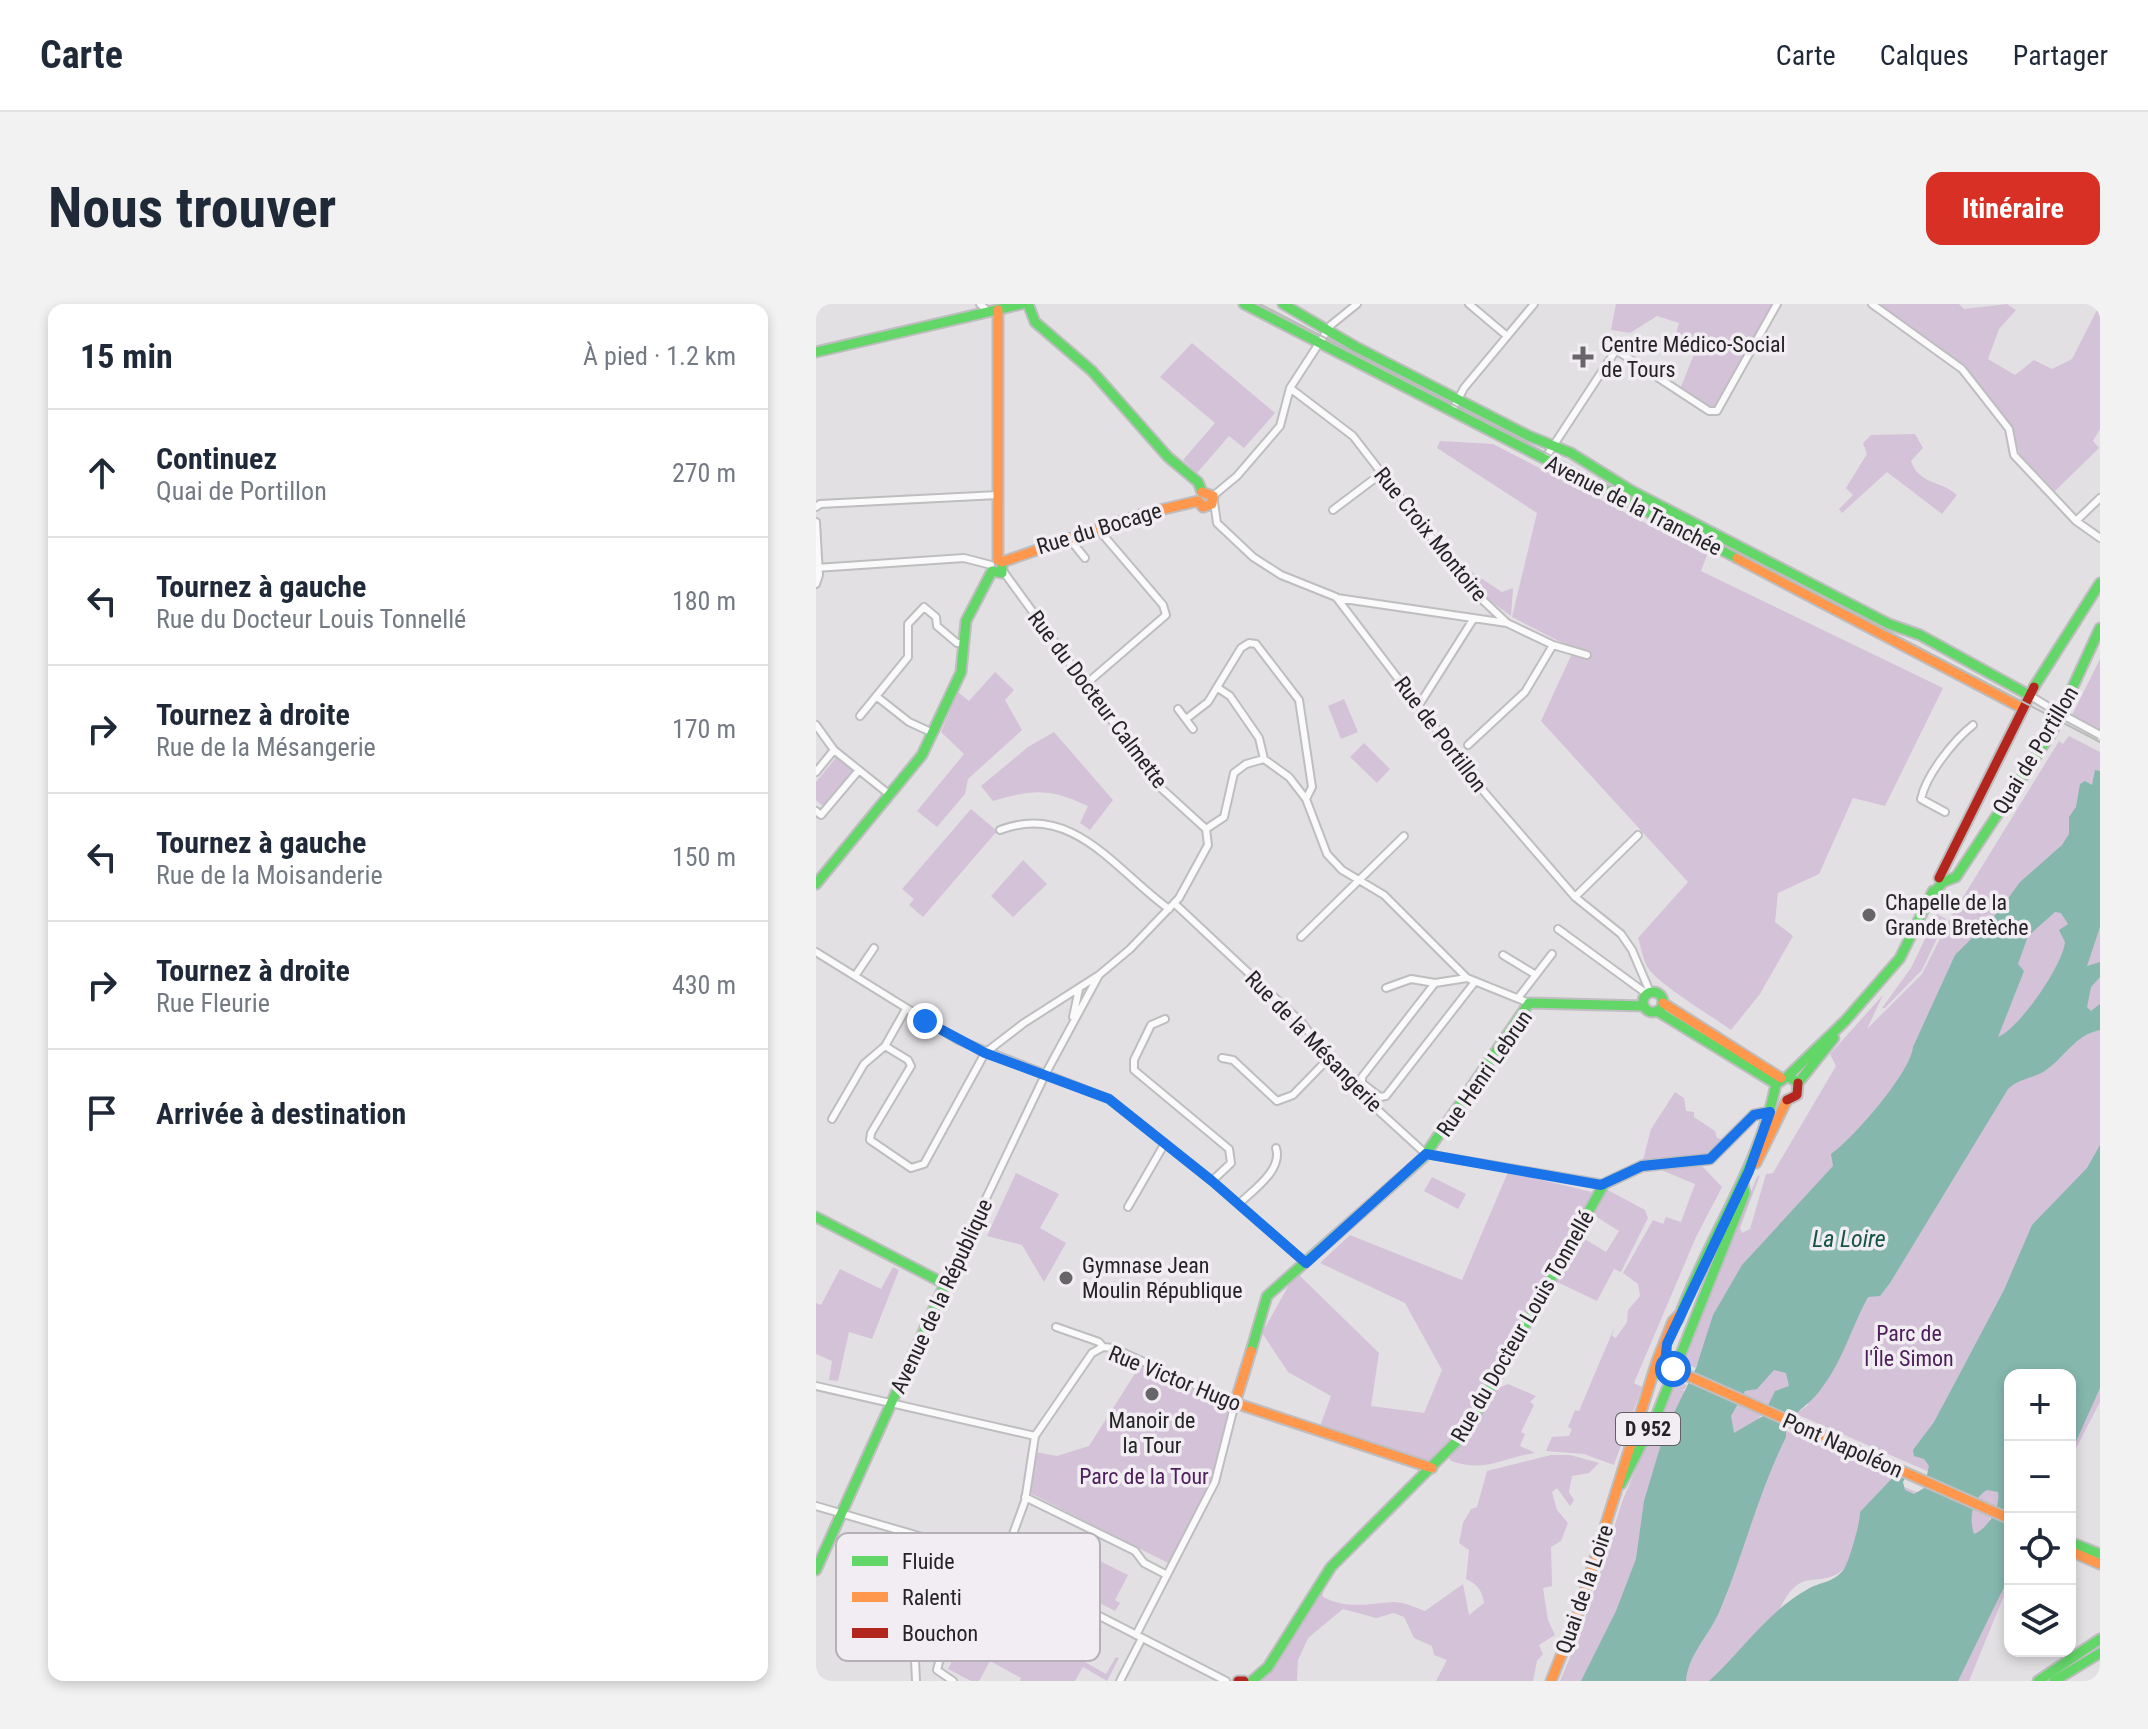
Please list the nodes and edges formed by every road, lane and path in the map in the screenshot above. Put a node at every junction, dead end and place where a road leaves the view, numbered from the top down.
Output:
1 (980, 304) edge
2 (1025, 304) edge
3 (1244, 304) edge
4 (1283, 304) edge
5 (1357, 304) edge
6 (1469, 304) edge
7 (1534, 304) edge
8 (1777, 304) edge
9 (1872, 304) edge
10 (994, 311) junction
11 (1329, 329) junction
12 (1507, 336) junction
13 (1321, 343) junction
14 (816, 352) edge
15 (1290, 388) junction
16 (1458, 398) junction
17 (1453, 409) junction
18 (1553, 444) junction
19 (1544, 460) junction
20 (1382, 473) junction
21 (998, 495) junction
22 (1207, 498) junction
23 (2100, 498) edge
24 (816, 507) edge
25 (1333, 510) dead end
26 (2076, 521) junction
27 (816, 522) edge
28 (1097, 528) junction
29 (1068, 537) junction
30 (2100, 538) edge
31 (1085, 558) dead end
32 (997, 566) junction
33 (817, 568) edge
34 (2100, 583) edge
35 (816, 584) edge
36 (1336, 597) junction
37 (1474, 618) junction
38 (1507, 623) junction
39 (2100, 628) edge
40 (964, 643) junction
41 (1553, 645) junction
42 (1587, 655) dead end
43 (1086, 684) junction
44 (1218, 688) junction
45 (2029, 695) junction
46 (876, 696) junction
47 (1419, 705) junction
48 (2022, 708) junction
49 (1178, 709) dead end
50 (860, 716) dead end
51 (1186, 719) junction
52 (816, 725) edge
53 (1973, 725) dead end
54 (1193, 729) dead end
55 (933, 733) junction
56 (2100, 735) edge
57 (1468, 745) dead end
58 (834, 750) junction
59 (1264, 759) junction
60 (859, 770) junction
61 (816, 772) edge
62 (890, 795) junction
63 (1306, 799) junction
64 (816, 811) edge
65 (1945, 812) dead end
66 (1206, 829) junction
67 (1000, 830) dead end
68 (1638, 835) dead end
69 (1404, 836) dead end
70 (1962, 867) junction
71 (1939, 878) junction
72 (1359, 882) junction
73 (816, 884) edge
74 (1931, 896) junction
75 (1575, 897) junction
76 (1172, 906) junction
77 (1558, 929) dead end
78 (1301, 937) dead end
79 (874, 948) dead end
80 (816, 952) edge
81 (1552, 954) dead end
82 (1503, 955) dead end
83 (1099, 975) junction
84 (1536, 975) junction
85 (855, 976) junction
86 (1470, 981) junction
87 (1435, 983) junction
88 (1079, 988) junction
89 (1386, 988) dead end
90 (1649, 993) junction
91 (1524, 1000) junction
92 (1644, 1006) junction
93 (1660, 1007) junction
94 (906, 1009) junction
95 (1165, 1019) dead end
96 (1845, 1021) junction
97 (1071, 1024) junction
98 (885, 1046) junction
99 (985, 1053) junction
100 (1222, 1058) dead end
101 (1329, 1058) junction
102 (1046, 1073) junction
103 (1780, 1083) junction
104 (1798, 1083) junction
105 (1787, 1100) junction
106 (1770, 1112) junction
107 (832, 1119) dead end
108 (1165, 1143) junction
109 (1276, 1148) dead end
110 (1426, 1154) junction
111 (1752, 1168) junction
112 (1212, 1181) junction
113 (1604, 1184) junction
114 (1743, 1184) junction
115 (1239, 1204) junction
116 (1128, 1207) dead end
117 (816, 1217) edge
118 (1306, 1263) junction
119 (945, 1284) junction
120 (1680, 1314) junction
121 (1056, 1327) dead end
122 (1103, 1347) junction
123 (1667, 1367) junction
124 (816, 1386) edge
125 (892, 1403) junction
126 (1235, 1403) junction
127 (1035, 1436) junction
128 (1432, 1468) junction
129 (1615, 1496) junction
130 (1025, 1497) junction
131 (816, 1506) edge
132 (842, 1514) junction
133 (2004, 1516) edge
134 (912, 1533) edge
135 (1013, 1533) edge
136 (1098, 1533) edge
137 (1100, 1534) edge
138 (2076, 1544) edge
139 (2076, 1554) edge
140 (2100, 1554) edge
141 (2100, 1564) edge
142 (816, 1570) edge
143 (1167, 1575) junction
144 (1100, 1616) edge
145 (1139, 1636) junction
146 (2100, 1639) edge
147 (2100, 1653) edge
148 (915, 1661) edge
149 (940, 1661) edge
150 (916, 1681) edge
151 (953, 1681) edge
152 (1120, 1681) edge
153 (1226, 1681) edge
154 (1238, 1681) edge
155 (1244, 1681) edge
156 (1252, 1681) edge
157 (1551, 1681) edge
158 (2038, 1681) edge
159 (2054, 1681) edge

1 - 10 street
2 - 10 main road
2 - 22 main road
3 - 13 main road, Avenue de la Tranchée
4 - 11 main road, Avenue de la Tranchée
5 - 11 street, Rue du Bocage
6 - 12 street
7 - 12 street
8 - 18 street
9 - 26 street
10 - 14 main road
10 - 21 main road
11 - 13 street, Rue du Bocage
11 - 16 main road, Avenue de la Tranchée
12 - 16 street
13 - 15 street, Rue du Bocage
13 - 17 main road, Avenue de la Tranchée
15 - 20 street, Rue Croix Montoire
15 - 22 street, Rue du Bocage
16 - 17 street
16 - 18 main road, Avenue de la Tranchée
17 - 19 main road, Avenue de la Tranchée
18 - 19 street
18 - 45 main road, Avenue de la Tranchée
19 - 48 main road, Avenue de la Tranchée
20 - 25 street
20 - 38 street, Rue Croix Montoire
21 - 24 street
21 - 32 main road
22 - 28 main road, Rue du Bocage
22 - 36 street
23 - 26 street
26 - 30 street
27 - 33 street
28 - 29 main road, Rue du Bocage
28 - 43 street
29 - 31 street
29 - 32 main road, Rue du Bocage
32 - 33 street, Rue du Bocage
32 - 40 main road
32 - 43 street, Rue du Docteur Calmette
33 - 35 street
34 - 45 main road, Quai de Portillon
36 - 37 street
36 - 47 street, Rue de Portillon
37 - 38 street
37 - 47 street
38 - 41 street, Rue Croix Montoire
39 - 70 main road, Quai de Portillon
40 - 46 street
40 - 55 main road
41 - 42 street, Rue Croix Montoire
41 - 57 street
43 - 66 street, Rue du Docteur Calmette
44 - 51 street
44 - 59 street
44 - 63 street
45 - 48 main road, Quai de Portillon
45 - 56 street, bridge
46 - 50 street
46 - 55 street
47 - 75 street, Rue de Portillon
48 - 71 main road, Quai de Portillon
49 - 51 street
51 - 54 street
52 - 58 street
53 - 65 street
55 - 62 main road
58 - 60 street
58 - 61 street
59 - 63 street
59 - 66 street
60 - 62 street
60 - 64 street
62 - 73 main road
63 - 72 street
66 - 76 street
67 - 76 street, Rue de la Mésangerie
68 - 75 street
69 - 72 street
70 - 71 main road
70 - 74 main road, Quai de Portillon
71 - 74 main road, Quai de Portillon
72 - 78 street
72 - 86 street
74 - 96 main road, Quai de Portillon
75 - 90 street, Rue de Portillon
76 - 83 street
76 - 101 street, Rue de la Mésangerie
77 - 90 street
79 - 85 street
80 - 85 street
81 - 84 street
82 - 84 street
83 - 88 street
83 - 97 street, Avenue de la République
84 - 91 street
85 - 94 street
86 - 87 street
86 - 87 street
86 - 91 street
87 - 89 street
88 - 97 street, Avenue de la République
88 - 99 street
90 - 92 main road
90 - 93 main road
91 - 92 main road, Rue Henri Lebrun
91 - 110 main road, Rue Henri Lebrun
92 - 93 main road, Rue Henri Lebrun
93 - 103 main road
94 - 98 street
94 - 99 street
95 - 112 street
96 - 103 main road, Quai de Portillon
96 - 104 main road, Quai de Portillon
97 - 102 street, Avenue de la République
98 - 99 street
98 - 107 street
99 - 102 street
100 - 101 street
101 - 110 street, Rue de la Mésangerie
102 - 108 street
102 - 119 street, Avenue de la République
103 - 104 main road
103 - 105 main road
103 - 106 main road, Quai de Portillon
104 - 105 main road, Quai de Portillon
105 - 111 main road, Quai de Portillon
106 - 111 main road, Quai de Portillon
106 - 113 main road, Rue du Docteur Louis Tonnellé
108 - 112 street
108 - 116 street
109 - 115 street
110 - 113 street
110 - 118 main road, Rue Henri Lebrun
111 - 114 main road, Quai de Portillon
112 - 115 street
113 - 128 main road, Rue du Docteur Louis Tonnellé
114 - 120 main road, Quai de Portillon
114 - 123 main road
115 - 118 street
117 - 119 main road
118 - 126 main road, Rue Henri Lebrun
119 - 125 main road, Avenue de la République
120 - 123 main road, Quai de Portillon
120 - 123 main road
121 - 122 street
122 - 126 street, Rue Victor Hugo
122 - 127 street, Rue Victor Hugo
123 - 129 main road, Quai de la Loire / D 952
123 - 129 main road
123 - 133 main road, Pont Napoléon
124 - 125 street
125 - 127 street
125 - 132 main road, Avenue de la République
126 - 128 main road, Rue Victor Hugo
126 - 143 street
127 - 130 street
128 - 156 main road, Rue du Docteur Louis Tonnellé
129 - 157 main road, Quai de la Loire
130 - 135 street
130 - 136 street
131 - 132 street
132 - 134 street
132 - 142 main road, Avenue de la République
137 - 143 street
138 - 140 main road
139 - 141 main road
143 - 145 street
144 - 145 street
145 - 152 street
145 - 153 street
146 - 158 main road
147 - 159 main road
148 - 150 street
149 - 151 street
154 - 155 main road

